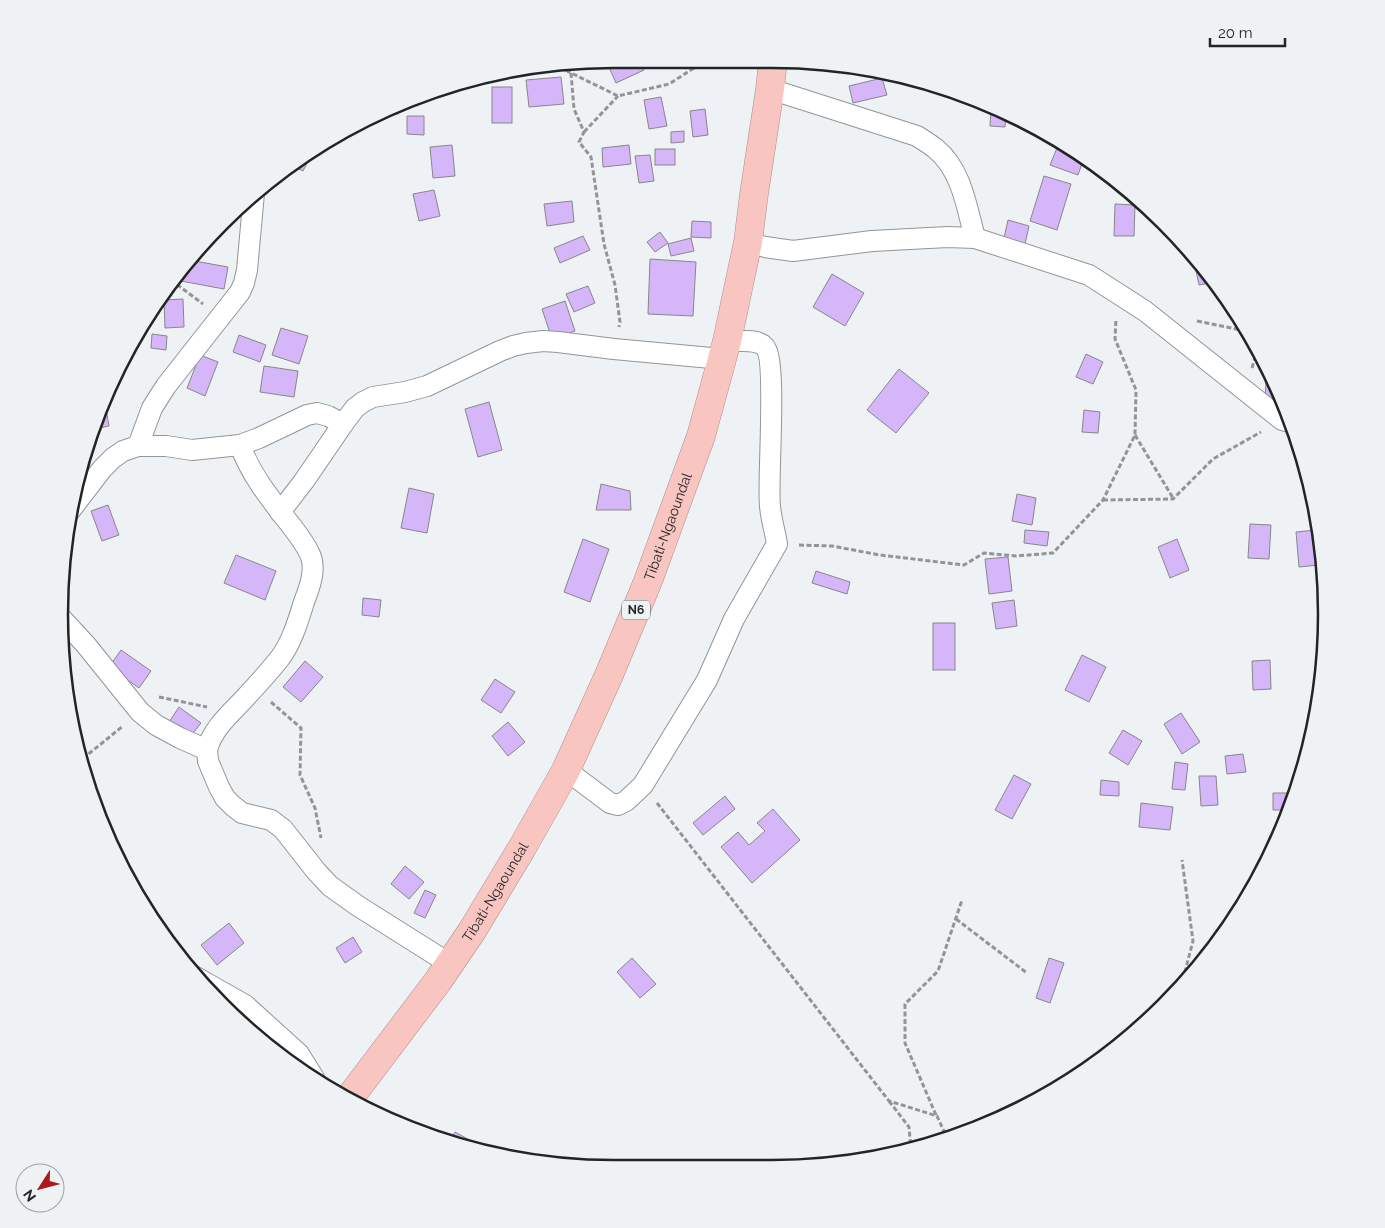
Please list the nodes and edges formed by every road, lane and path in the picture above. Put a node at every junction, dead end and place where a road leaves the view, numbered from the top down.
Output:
1 (693, 68) edge
2 (772, 68) edge
3 (565, 70) edge
4 (571, 73) junction
5 (770, 89) junction
6 (618, 96) junction
7 (397, 113) edge
8 (401, 114) dead end
9 (584, 132) junction
10 (253, 204) edge
11 (975, 238) junction
12 (748, 242) junction
13 (177, 285) edge
14 (1119, 294) junction
15 (220, 317) junction
16 (614, 349) junction
17 (724, 350) junction
18 (1281, 418) edge
19 (1282, 422) edge
20 (343, 424) junction
21 (1135, 435) junction
22 (240, 445) junction
23 (138, 446) junction
24 (80, 497) edge
25 (1173, 499) junction
26 (1103, 500) junction
27 (280, 512) junction
28 (777, 544) junction
29 (68, 626) edge
30 (255, 688) junction
31 (158, 696) dead end
32 (140, 712) junction
33 (232, 712) junction
34 (207, 750) junction
35 (86, 756) edge
36 (566, 770) junction
37 (643, 785) junction
38 (323, 847) dead end
39 (1182, 860) dead end
40 (962, 900) dead end
41 (955, 919) junction
42 (450, 964) junction
43 (1185, 970) edge
44 (1027, 973) dead end
45 (218, 990) edge
46 (306, 1065) edge
47 (353, 1094) edge
48 (889, 1101) junction
49 (936, 1116) junction
50 (944, 1132) edge
51 (910, 1142) edge

1 - 6 path
2 - 5 highway, Tibati-Ngaoundal / N6
3 - 4 path
4 - 6 path
4 - 9 path
5 - 11 street
5 - 12 highway, Tibati-Ngaoundal / N6
6 - 9 path
7 - 8 path
9 - 16 path
10 - 15 street
11 - 12 street
11 - 14 street
12 - 17 highway, Tibati-Ngaoundal / N6
13 - 15 path
14 - 18 street
14 - 21 path
15 - 23 street
16 - 17 street
16 - 20 street
17 - 28 street
17 - 36 highway, Tibati-Ngaoundal / N6
19 - 25 path
20 - 22 street
20 - 27 street
21 - 25 path
21 - 26 path
22 - 23 street
22 - 27 street
23 - 24 street
25 - 26 path
26 - 28 path
27 - 30 street
28 - 37 street
29 - 32 street
30 - 33 street
30 - 38 path
31 - 33 path
32 - 34 street
32 - 35 path
33 - 34 street
34 - 42 street
36 - 37 street
36 - 42 highway, Tibati-Ngaoundal / N6
37 - 48 path
39 - 43 path
40 - 41 path
41 - 44 path
41 - 49 path
42 - 47 highway, Tibati-Ngaoundal / N6
45 - 46 street
48 - 49 path
48 - 51 path
49 - 50 path

